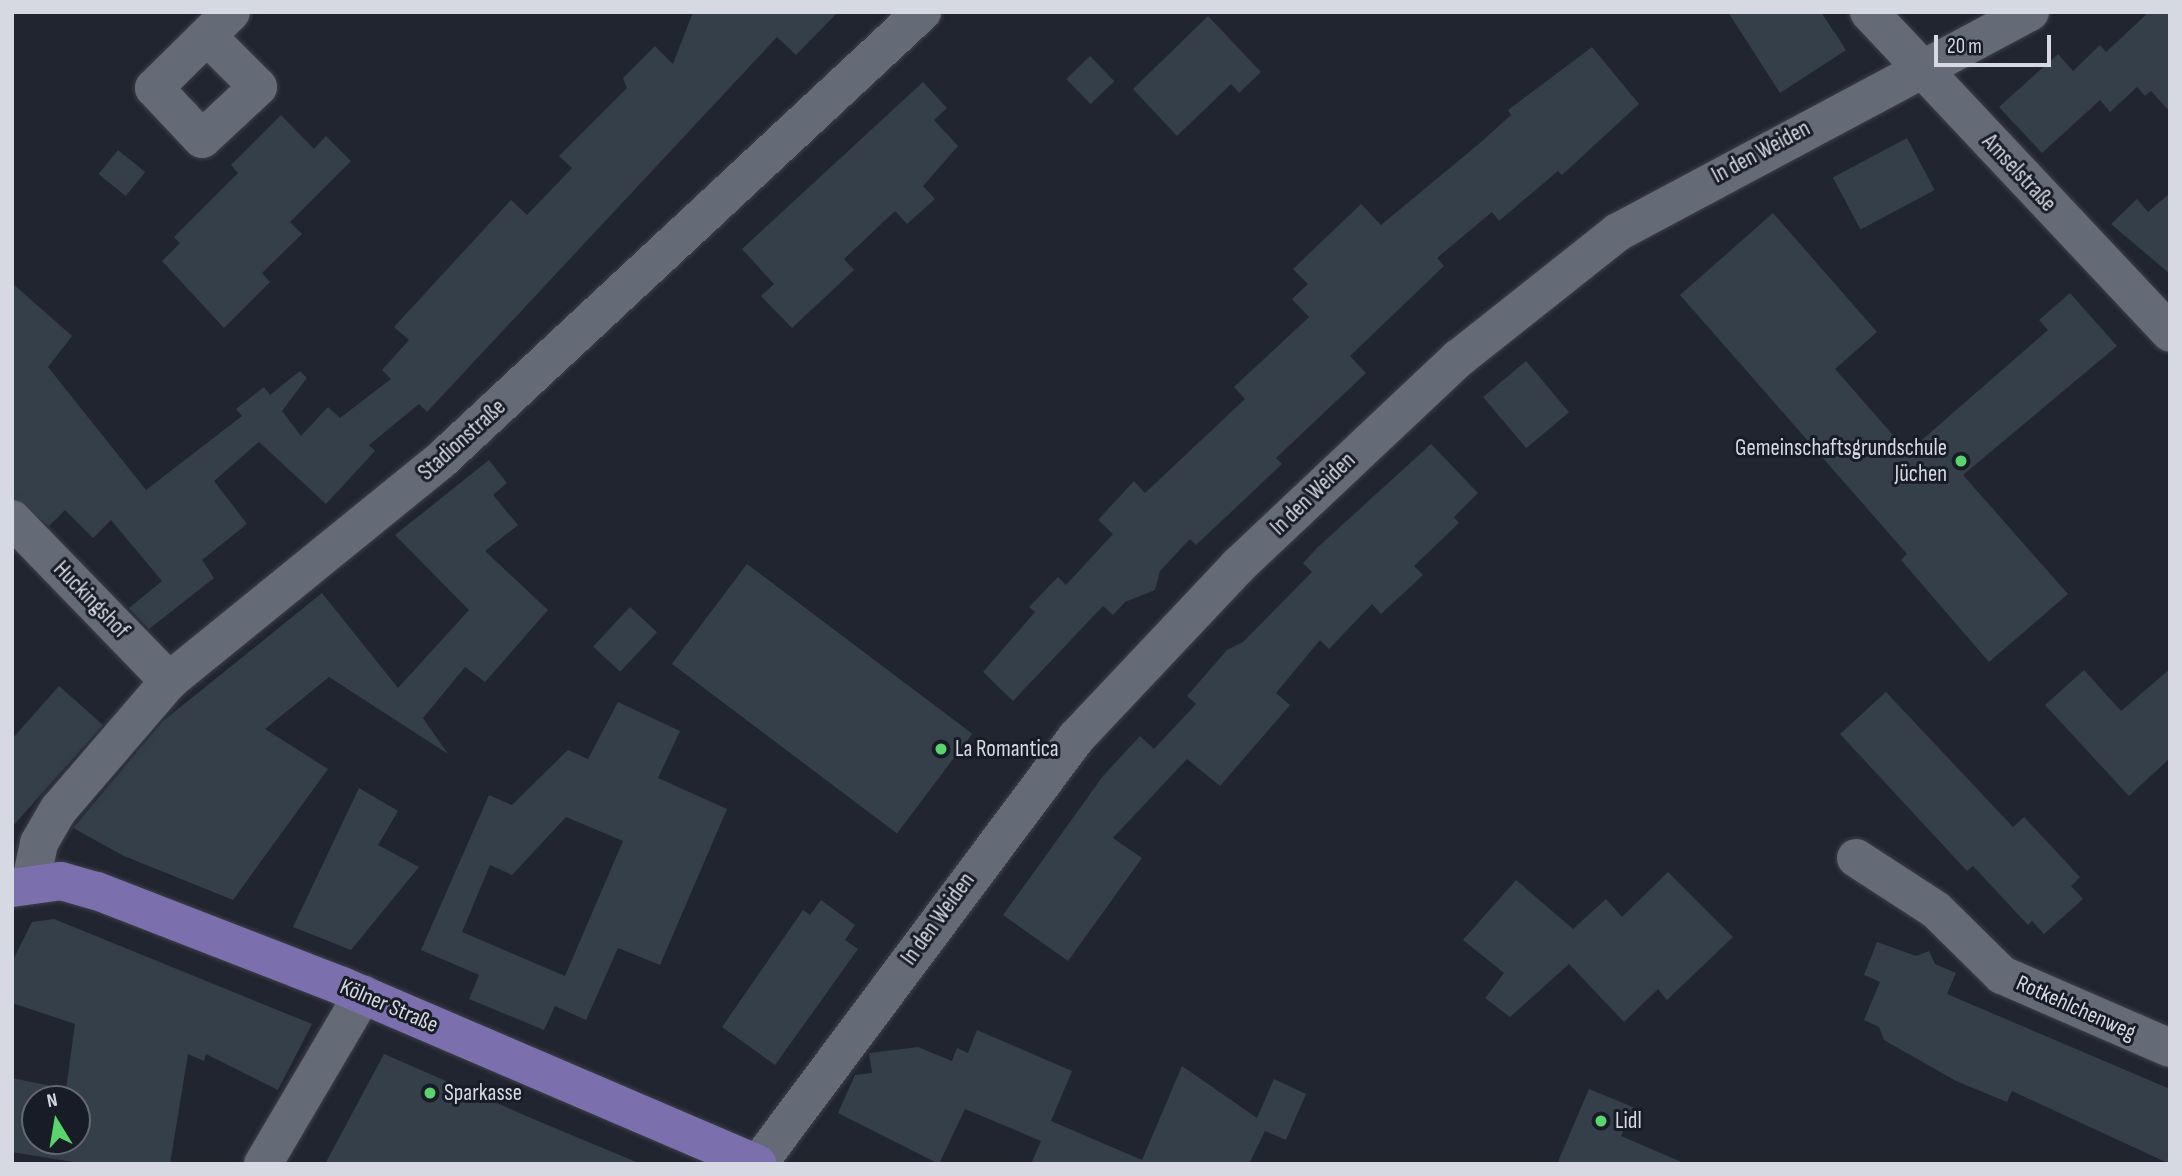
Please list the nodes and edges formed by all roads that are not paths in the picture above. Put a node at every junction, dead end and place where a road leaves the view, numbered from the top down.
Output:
1 (922, 12) edge
2 (1869, 12) edge
3 (2031, 12) edge
4 (1922, 69) junction
5 (2170, 333) edge
6 (12, 519) edge
7 (169, 681) junction
8 (1856, 858) dead end
9 (21, 885) edge
10 (363, 994) junction
11 (2170, 1048) edge
12 (263, 1164) edge
13 (757, 1164) edge

1 - 7 street, Stadionstraße
2 - 4 street, Amselstraße
3 - 4 street, In den Weiden
4 - 5 street, Amselstraße
4 - 13 street, In den Weiden
6 - 7 street, Huckingshof
7 - 9 street, Stadionstraße
8 - 11 street, Rotkehlchenweg
9 - 10 main road, Kölner Straße
10 - 12 street
10 - 13 main road, Kölner Straße

